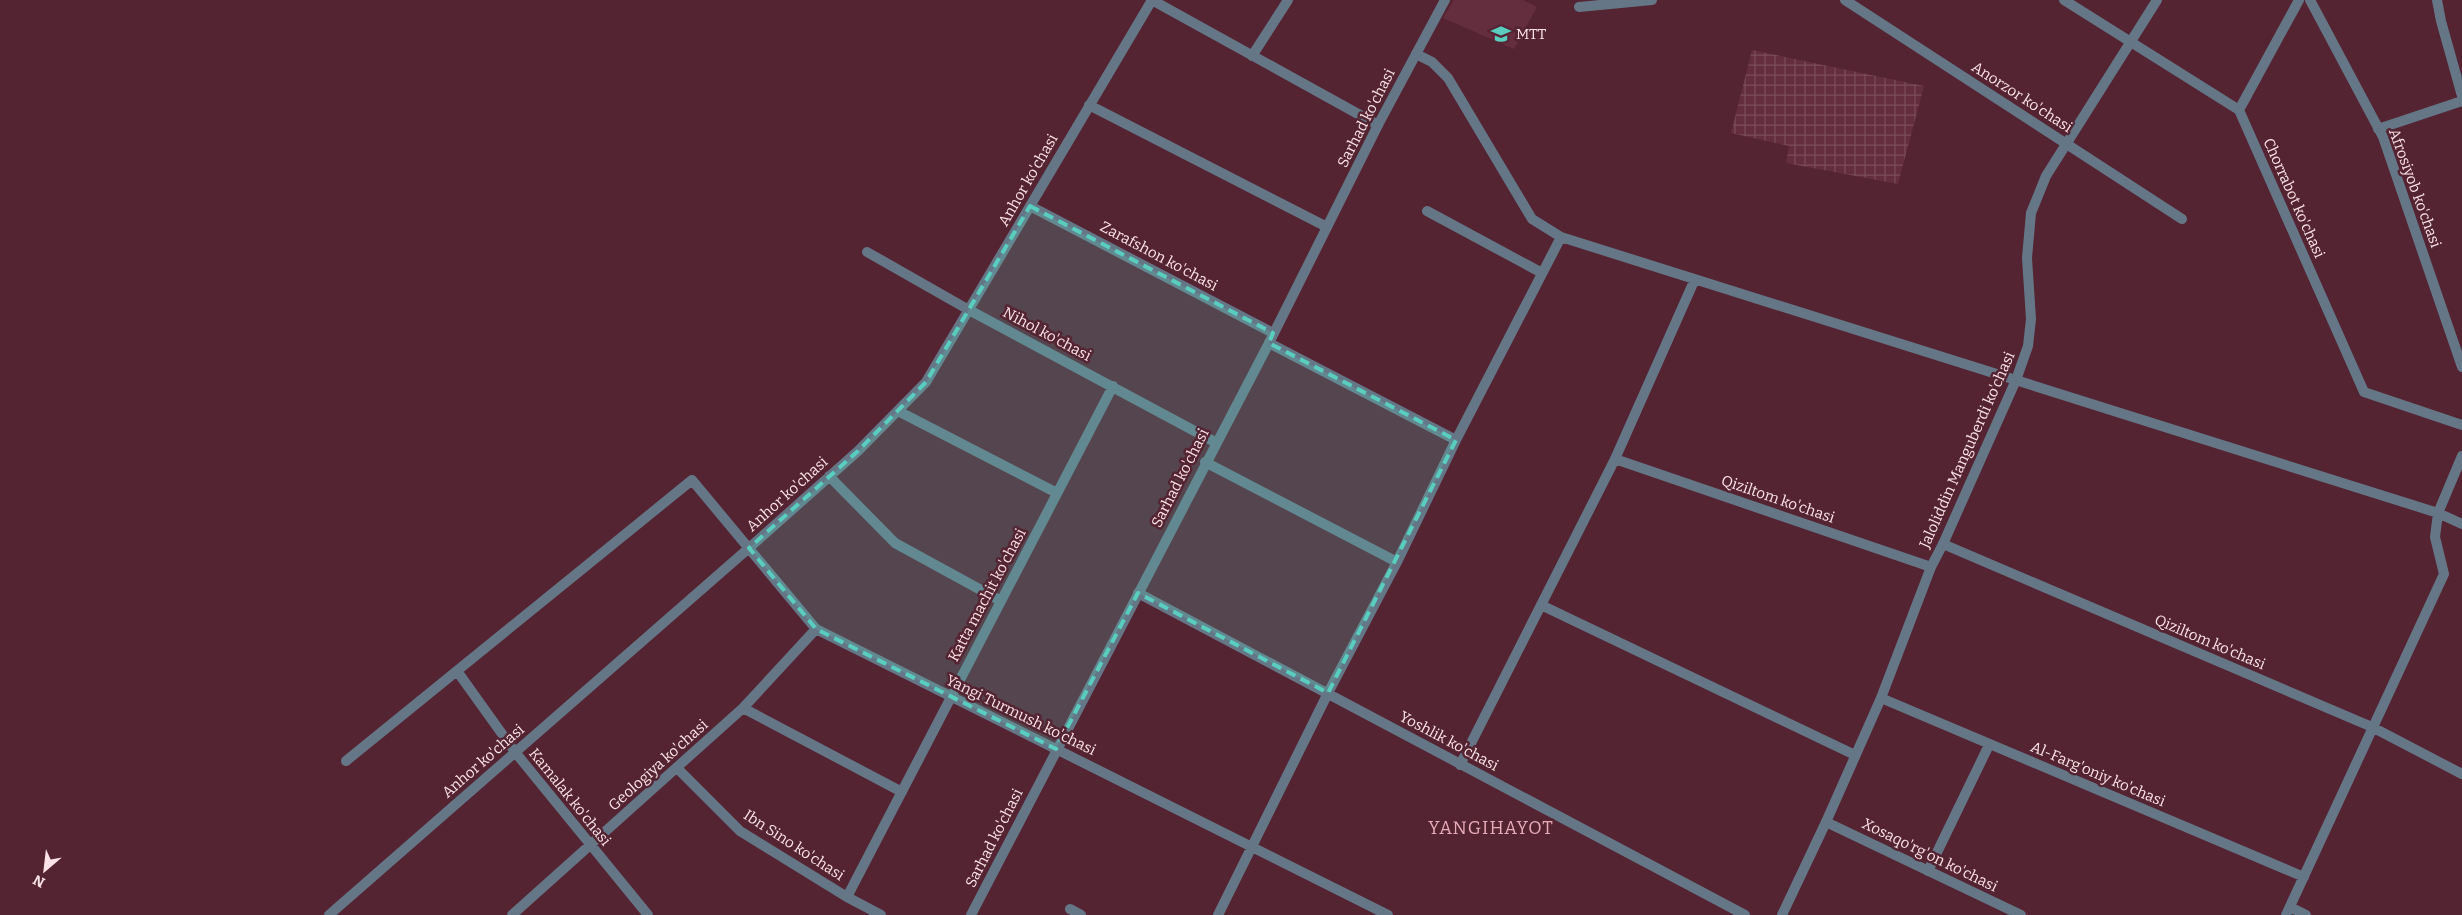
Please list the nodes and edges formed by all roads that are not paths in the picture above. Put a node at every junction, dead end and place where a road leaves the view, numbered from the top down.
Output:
1 (1152, 0) edge
2 (1288, 0) edge
3 (1446, 0) edge
4 (1652, 0) edge
5 (1845, 0) edge
6 (2064, 0) edge
7 (2157, 0) edge
8 (2299, 0) edge
9 (2310, 0) edge
10 (2437, 0) edge
11 (1581, 3) edge
12 (2130, 42) junction
13 (1416, 54) junction
14 (1252, 56) junction
15 (2462, 96) edge
16 (2462, 100) edge
17 (1089, 105) junction
18 (2239, 110) junction
19 (1378, 125) junction
20 (2378, 129) junction
21 (2066, 143) junction
22 (1030, 206) junction
23 (1428, 211) dead end
24 (2182, 219) dead end
25 (1327, 227) junction
26 (1561, 237) junction
27 (867, 252) dead end
28 (1542, 273) junction
29 (1695, 279) junction
30 (969, 310) junction
31 (1271, 338) junction
32 (2462, 367) edge
33 (2016, 380) junction
34 (1113, 386) junction
35 (898, 411) junction
36 (2462, 425) edge
37 (1456, 440) junction
38 (1215, 442) junction
39 (2462, 456) edge
40 (1615, 459) junction
41 (1205, 462) junction
42 (829, 476) junction
43 (1057, 493) junction
44 (2438, 513) junction
45 (2462, 524) edge
46 (1943, 544) junction
47 (749, 548) junction
48 (1397, 562) junction
49 (1931, 567) junction
50 (1138, 593) junction
51 (1001, 601) junction
52 (1540, 605) junction
53 (816, 629) junction
54 (456, 671) junction
55 (1328, 693) junction
56 (951, 698) junction
57 (1881, 698) junction
58 (743, 708) junction
59 (2372, 727) junction
60 (1990, 745) junction
61 (1056, 749) junction
62 (515, 752) junction
63 (1855, 755) junction
64 (346, 761) dead end
65 (1460, 765) junction
66 (677, 768) junction
67 (2462, 774) edge
68 (902, 792) junction
69 (1826, 822) junction
70 (1252, 846) junction
71 (590, 847) junction
72 (1928, 871) junction
73 (2304, 878) junction
74 (847, 897) junction
75 (1070, 909) dead end
76 (2288, 911) edge
77 (329, 915) edge
78 (512, 915) edge
79 (648, 915) edge
80 (881, 915) edge
81 (971, 915) edge
82 (1081, 915) edge
83 (1218, 915) edge
84 (1388, 915) edge
85 (1746, 915) edge
86 (1782, 915) edge
87 (2021, 915) edge
88 (2306, 915) edge

1 - 14 street
1 - 17 street, Anhor ko'chasi
2 - 14 street
3 - 13 street, Sarhad ko'chasi
4 - 11 street
5 - 21 street, Anorzor ko'chasi
6 - 12 street
7 - 12 street, Jaloliddin Manguberdi ko'chasi
8 - 18 street
9 - 20 street, Afrosiyob ko'chasi
10 - 15 street
12 - 18 street
12 - 21 street, Jaloliddin Manguberdi ko'chasi
13 - 19 street, Sarhad ko'chasi
13 - 26 street
14 - 19 street
16 - 20 street
17 - 22 street, Anhor ko'chasi
17 - 25 street
18 - 36 street, Chorrabot ko'chasi
19 - 25 street, Sarhad ko'chasi
20 - 32 street, Afrosiyob ko'chasi
21 - 24 street, Anorzor ko'chasi
21 - 33 street, Jaloliddin Manguberdi ko'chasi
22 - 30 street, Anhor ko'chasi
22 - 31 street, Zarafshon ko'chasi
23 - 28 street
25 - 31 street, Sarhad ko'chasi
26 - 28 street
26 - 29 street
27 - 30 street, Nihol ko'chasi
28 - 37 street
29 - 33 street
29 - 40 street
30 - 34 street, Nihol ko'chasi
30 - 35 street, Anhor ko'chasi
31 - 37 street, Zarafshon ko'chasi
31 - 38 street, Sarhad ko'chasi
33 - 44 street
33 - 46 street, Jaloliddin Manguberdi ko'chasi
34 - 38 street, Nihol ko'chasi
34 - 43 street, Katta machit ko'chasi
35 - 42 street, Anhor ko'chasi
35 - 43 street
37 - 48 street
38 - 41 street, Sarhad ko'chasi
39 - 44 street
40 - 49 street, Qiziltom ko'chasi
40 - 52 street
41 - 48 street
41 - 50 street, Sarhad ko'chasi
42 - 47 street, Anhor ko'chasi
42 - 51 street
43 - 51 street, Katta machit ko'chasi
44 - 45 street
44 - 59 street
46 - 49 street, Jaloliddin Manguberdi ko'chasi
46 - 59 street, Qiziltom ko'chasi
47 - 53 street, Yangi Turmush ko'chasi
47 - 54 street, Yangi Turmush ko'chasi
47 - 62 street, Anhor ko'chasi
48 - 55 street
49 - 57 street, Jaloliddin Manguberdi ko'chasi
50 - 55 street, Yoshlik ko'chasi
50 - 61 street, Sarhad ko'chasi
51 - 56 street, Katta machit ko'chasi
52 - 63 street
52 - 65 street
53 - 56 street, Yangi Turmush ko'chasi
53 - 58 street, Geologiya ko'chasi
54 - 62 street, Kamalak ko'chasi
54 - 64 street
55 - 65 street, Yoshlik ko'chasi
55 - 70 street
56 - 61 street, Yangi Turmush ko'chasi
56 - 68 street, Katta machit ko'chasi
57 - 60 street, Al-Farg'oniy ko'chasi
57 - 63 street, Jaloliddin Manguberdi ko'chasi
58 - 66 street, Geologiya ko'chasi
58 - 68 street
59 - 67 street, Qiziltom ko'chasi
59 - 73 street
60 - 72 street
60 - 73 street, Al-Farg'oniy ko'chasi
61 - 70 street, Yangi Turmush ko'chasi
61 - 81 street, Sarhad ko'chasi
62 - 71 street, Kamalak ko'chasi
62 - 77 street, Anhor ko'chasi
63 - 69 street, Jaloliddin Manguberdi ko'chasi
65 - 85 street, Yoshlik ko'chasi
66 - 71 street, Geologiya ko'chasi
66 - 74 street, Ibn Sino ko'chasi
68 - 74 street, Katta machit ko'chasi
69 - 72 street, Xosaqo'rg'on ko'chasi
69 - 86 street, Jaloliddin Manguberdi ko'chasi
70 - 83 street
70 - 84 street, Yangi Turmush ko'chasi
71 - 78 street, Geologiya ko'chasi
71 - 79 street, Kamalak ko'chasi
72 - 87 street, Xosaqo'rg'on ko'chasi
73 - 76 street
74 - 80 street, Ibn Sino ko'chasi
75 - 82 street
76 - 88 street

